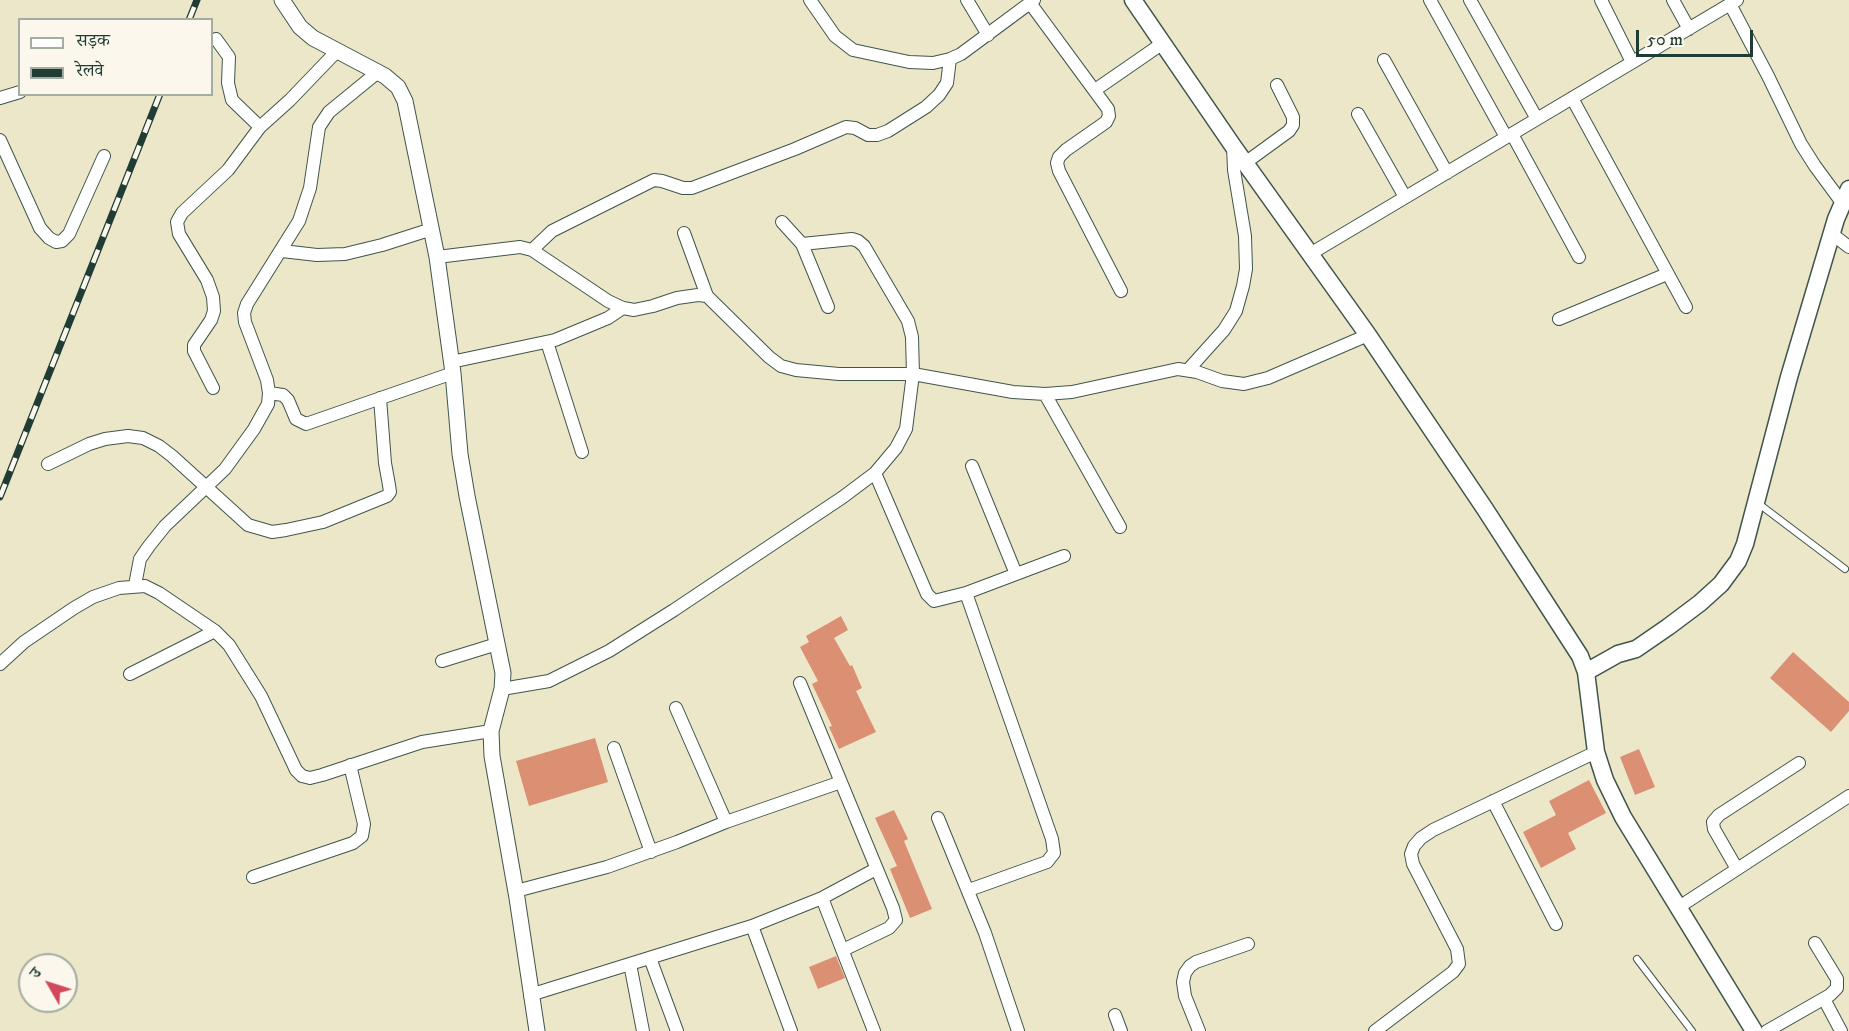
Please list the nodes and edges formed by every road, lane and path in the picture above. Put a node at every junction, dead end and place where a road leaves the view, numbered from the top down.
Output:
1 (282, 0) edge
2 (810, 0) edge
3 (967, 0) edge
4 (1133, 0) edge
5 (1430, 0) edge
6 (1470, 0) edge
7 (1601, 0) edge
8 (1673, 0) edge
9 (1032, 2) edge
10 (1733, 2) edge
11 (1689, 29) junction
12 (988, 35) junction
13 (216, 39) dead end
14 (1163, 44) junction
15 (337, 51) junction
16 (950, 59) junction
17 (1384, 60) dead end
18 (1632, 62) junction
19 (378, 72) junction
20 (1277, 85) dead end
21 (1095, 90) junction
22 (18, 93) edge
23 (0, 98) edge
24 (1572, 98) junction
25 (1358, 114) dead end
26 (1537, 119) junction
27 (261, 127) junction
28 (1509, 136) junction
29 (0, 140) edge
30 (1233, 146) junction
31 (104, 156) dead end
32 (1245, 163) junction
33 (1447, 172) junction
34 (1405, 197) junction
35 (1846, 197) edge
36 (782, 222) dead end
37 (432, 229) junction
38 (684, 232) dead end
39 (1832, 234) junction
40 (802, 244) junction
41 (1849, 247) edge
42 (532, 250) junction
43 (282, 251) junction
44 (1310, 254) junction
45 (1579, 256) dead end
46 (437, 257) junction
47 (1667, 274) junction
48 (1121, 291) dead end
49 (707, 296) junction
50 (828, 307) dead end
51 (1686, 307) dead end
52 (623, 308) junction
53 (1559, 319) dead end
54 (1368, 335) junction
55 (547, 342) junction
56 (452, 368) junction
57 (1188, 370) junction
58 (913, 374) junction
59 (213, 388) dead end
60 (269, 393) junction
61 (1045, 394) junction
62 (380, 398) junction
63 (582, 452) dead end
64 (48, 464) dead end
65 (972, 466) dead end
66 (875, 473) junction
67 (205, 488) junction
68 (1756, 502) junction
69 (1120, 527) dead end
70 (1064, 556) dead end
71 (1845, 570) dead end
72 (1016, 574) junction
73 (135, 585) junction
74 (966, 593) junction
75 (215, 631) junction
76 (497, 644) junction
77 (442, 661) dead end
78 (0, 664) edge
79 (1586, 672) junction
80 (130, 674) dead end
81 (800, 683) dead end
82 (502, 689) junction
83 (676, 708) dead end
84 (491, 730) junction
85 (614, 748) dead end
86 (1596, 752) junction
87 (1799, 763) dead end
88 (350, 765) junction
89 (841, 782) junction
90 (1849, 796) edge
91 (1493, 801) junction
92 (938, 818) dead end
93 (726, 822) junction
94 (651, 852) junction
95 (876, 869) junction
96 (1737, 869) junction
97 (253, 877) dead end
98 (969, 890) junction
99 (516, 891) junction
100 (822, 898) junction
101 (1679, 907) junction
102 (1556, 924) dead end
103 (752, 926) junction
104 (1815, 943) dead end
105 (1248, 944) dead end
106 (843, 950) junction
107 (650, 958) junction
108 (1637, 959) dead end
109 (630, 964) junction
110 (530, 995) junction
111 (1824, 999) junction
112 (1115, 1015) dead end
113 (537, 1031) edge
114 (643, 1031) edge
115 (677, 1031) edge
116 (791, 1031) edge
117 (874, 1031) edge
118 (1018, 1031) edge
119 (1120, 1031) edge
120 (1198, 1031) edge
121 (1375, 1031) edge
122 (1692, 1031) edge
123 (1754, 1031) edge
124 (1767, 1031) edge
125 (1841, 1031) edge

1 - 15 street
2 - 16 street
3 - 12 street
4 - 14 main road
5 - 28 street
6 - 26 street
7 - 18 street
8 - 11 street
9 - 12 street
9 - 21 street
10 - 11 street
10 - 35 street
11 - 18 street
12 - 16 street
13 - 27 street
14 - 21 street
14 - 30 main road
15 - 19 street
15 - 27 street
16 - 42 street
17 - 33 street
18 - 24 street
19 - 37 street
19 - 43 street
20 - 32 street
21 - 48 street
22 - 23 street
24 - 26 street
24 - 47 street
25 - 34 street
26 - 28 street
27 - 59 street
28 - 33 street
28 - 45 street
29 - 31 street
30 - 32 main road
30 - 57 street
32 - 44 main road
33 - 34 street
34 - 44 street
35 - 39 main road
36 - 40 street
37 - 43 street
37 - 46 street
38 - 49 street
39 - 41 street
39 - 68 main road
40 - 50 street
40 - 58 street
42 - 46 street
42 - 52 street
43 - 60 street
44 - 54 main road
46 - 56 street
47 - 51 street
47 - 53 street
49 - 52 street
49 - 58 street
52 - 55 street
54 - 57 street
54 - 79 main road
55 - 56 street
55 - 63 street
56 - 62 street
56 - 76 street
57 - 61 street
58 - 61 street
58 - 66 street
60 - 62 street
60 - 67 street
61 - 69 street
62 - 67 street
64 - 67 street
65 - 72 street
66 - 74 street
66 - 82 street
67 - 73 street
68 - 71 lane
68 - 79 main road
70 - 72 street
72 - 74 street
73 - 75 street
73 - 78 street
74 - 98 street
75 - 80 street
75 - 88 street
76 - 77 street
76 - 82 street
79 - 86 main road
81 - 89 street
82 - 84 street
83 - 93 street
84 - 88 street
84 - 99 street
85 - 94 street
86 - 91 street
86 - 101 main road
87 - 96 street
88 - 97 street
89 - 93 street
89 - 95 street
90 - 96 street
91 - 102 street
91 - 121 street
92 - 98 street
93 - 94 street
94 - 99 street
95 - 100 street
95 - 106 street
96 - 101 street
98 - 118 street
99 - 110 street
100 - 103 street
100 - 106 street
101 - 123 main road
103 - 107 street
103 - 116 street
104 - 111 street
105 - 120 street
106 - 117 street
107 - 109 street
107 - 115 street
108 - 122 lane
109 - 110 street
109 - 114 street
110 - 113 street
111 - 124 street
111 - 125 street
112 - 119 street

